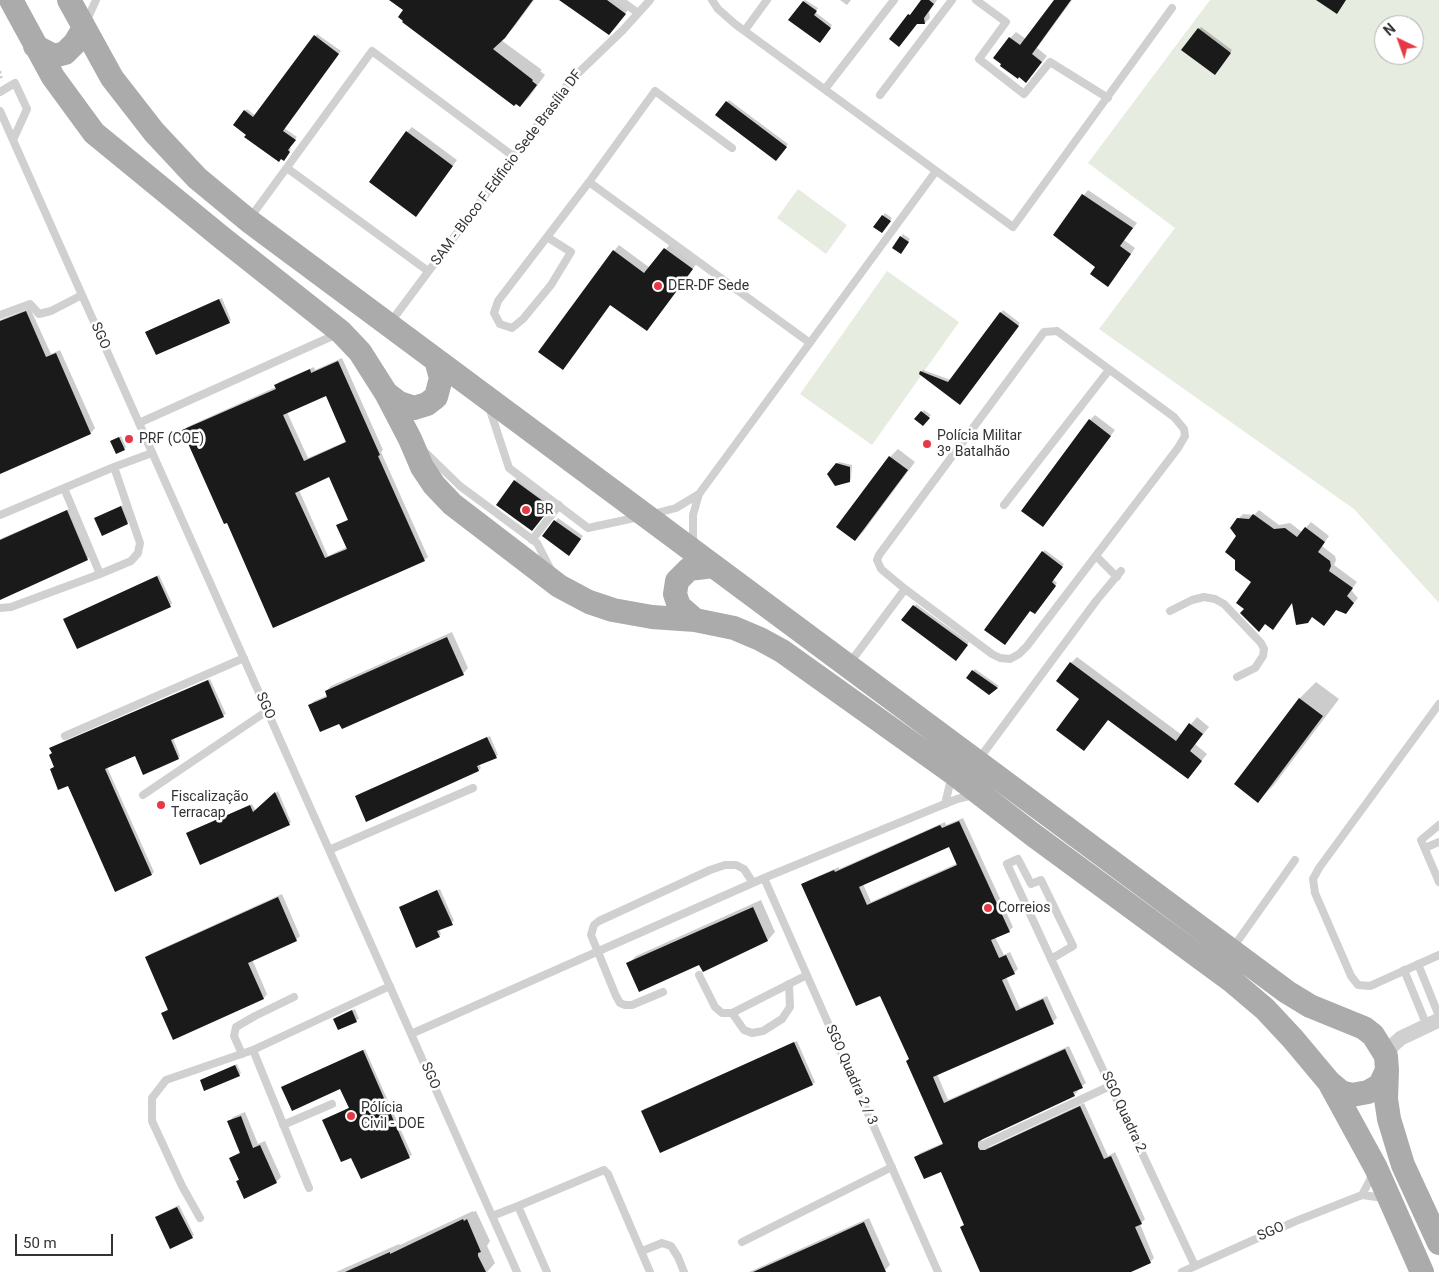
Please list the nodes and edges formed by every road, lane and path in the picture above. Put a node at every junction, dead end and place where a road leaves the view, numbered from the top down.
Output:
1 (11, 0) edge
2 (69, 0) edge
3 (96, 0) edge
4 (620, 0) edge
5 (650, 0) edge
6 (712, 0) edge
7 (767, 0) edge
8 (894, 0) edge
9 (952, 0) edge
10 (976, 0) edge
11 (1172, 8) dead end
12 (638, 14) junction
13 (84, 28) junction
14 (745, 30) junction
15 (35, 46) junction
16 (825, 89) junction
17 (0, 92) edge
18 (880, 95) dead end
19 (1108, 98) junction
20 (0, 111) edge
21 (13, 140) junction
22 (732, 148) dead end
23 (513, 156) junction
24 (287, 168) junction
25 (936, 171) junction
26 (589, 182) junction
27 (248, 220) junction
28 (546, 237) junction
29 (428, 271) junction
30 (82, 296) junction
31 (0, 315) edge
32 (388, 324) junction
33 (341, 332) junction
34 (810, 342) junction
35 (436, 360) junction
36 (1109, 370) junction
37 (386, 393) junction
38 (485, 396) junction
39 (139, 423) junction
40 (410, 439) junction
41 (152, 453) junction
42 (114, 467) junction
43 (64, 488) junction
44 (699, 494) junction
45 (559, 505) junction
46 (1004, 505) dead end
47 (0, 515) edge
48 (645, 515) junction
49 (532, 540) junction
50 (1096, 556) junction
51 (708, 562) junction
52 (100, 574) junction
53 (559, 586) junction
54 (905, 589) junction
55 (0, 608) edge
56 (1170, 611) dead end
57 (695, 620) junction
58 (244, 658) junction
59 (848, 666) junction
60 (1237, 677) dead end
61 (1439, 704) edge
62 (267, 711) junction
63 (65, 736) dead end
64 (977, 762) junction
65 (953, 773) junction
66 (473, 788) dead end
67 (978, 794) junction
68 (143, 795) dead end
69 (945, 804) junction
70 (1439, 825) edge
71 (1439, 842) edge
72 (1423, 844) junction
73 (329, 850) junction
74 (1295, 860) dead end
75 (764, 878) junction
76 (1439, 882) edge
77 (753, 883) junction
78 (1231, 950) junction
79 (597, 952) junction
80 (1439, 955) edge
81 (1051, 959) junction
82 (1418, 964) junction
83 (1404, 970) junction
84 (699, 976) dead end
85 (807, 976) junction
86 (789, 984) junction
87 (390, 986) junction
88 (663, 992) dead end
89 (294, 997) dead end
90 (732, 1013) junction
91 (1439, 1016) edge
92 (1433, 1023) edge
93 (411, 1034) junction
94 (253, 1050) junction
95 (242, 1054) junction
96 (1387, 1063) junction
97 (1329, 1082) junction
98 (1110, 1086) junction
99 (332, 1104) dead end
100 (283, 1125) junction
101 (983, 1145) dead end
102 (892, 1167) junction
103 (1376, 1168) junction
104 (308, 1188) dead end
105 (1362, 1195) junction
106 (1389, 1199) junction
107 (518, 1206) junction
108 (492, 1216) junction
109 (200, 1218) dead end
110 (742, 1242) dead end
111 (1439, 1243) edge
112 (642, 1251) junction
113 (1195, 1266) junction
114 (517, 1272) edge
115 (547, 1272) edge
116 (650, 1272) edge
117 (684, 1272) edge
118 (938, 1272) edge
119 (1182, 1272) edge
120 (1422, 1272) edge

1 - 15 main road
2 - 13 main road
3 - 13 lane
4 - 12 lane
5 - 12 lane, SAM - Bloco F Edificio Sede Brasília DF
6 - 14 lane
7 - 14 lane
8 - 16 lane
9 - 18 lane
10 - 19 lane
11 - 19 lane
12 - 23 lane, SAM - Bloco F Edificio Sede Brasília DF
13 - 15 main road
13 - 27 main road
14 - 16 lane
15 - 33 main road
16 - 25 lane
17 - 21 lane
19 - 25 lane
20 - 21 lane, SGO
21 - 30 lane, SGO
22 - 26 lane
23 - 24 lane
23 - 29 lane, SAM - Bloco F Edificio Sede Brasília DF
24 - 27 lane
24 - 29 lane
25 - 34 lane
26 - 28 lane
26 - 34 lane
27 - 32 main road
28 - 28 lane
29 - 32 lane, SAM - Bloco F Edificio Sede Brasília DF
30 - 31 lane
30 - 39 lane, SGO
32 - 35 main road
33 - 37 main road
33 - 39 lane
34 - 44 lane
35 - 37 main road
35 - 38 main road
36 - 46 lane
36 - 50 lane
36 - 54 lane
37 - 40 main road
38 - 45 lane
38 - 48 main road
39 - 41 lane, SGO
40 - 49 lane
40 - 53 main road
41 - 42 lane
41 - 58 lane, SGO
42 - 43 lane
42 - 52 lane
43 - 47 lane
43 - 52 lane
44 - 48 lane
44 - 51 lane
45 - 48 lane
45 - 49 lane
48 - 51 main road
49 - 53 lane
50 - 54 lane
50 - 64 lane
51 - 57 main road
51 - 59 main road
52 - 55 lane
53 - 57 main road
54 - 59 lane
56 - 60 lane
57 - 65 main road
58 - 62 lane, SGO
58 - 63 lane
59 - 64 main road
61 - 83 lane
62 - 68 lane
62 - 73 lane, SGO
64 - 78 main road
65 - 67 main road
65 - 69 lane
66 - 73 lane
67 - 69 lane
67 - 97 main road
69 - 75 lane
70 - 72 lane
71 - 72 lane
72 - 76 lane
73 - 87 lane, SGO
74 - 78 lane
75 - 77 lane
75 - 85 lane, SGO Quadra 2 / 3
77 - 79 lane
77 - 79 lane
78 - 96 main road
79 - 88 lane
79 - 93 lane
80 - 82 lane
81 - 81 lane, SGO Quadra 2
81 - 98 lane, SGO Quadra 2
82 - 83 lane
82 - 91 lane
83 - 92 lane
84 - 90 lane
85 - 86 lane
85 - 102 lane, SGO Quadra 2 / 3
86 - 90 lane
86 - 90 lane
87 - 93 lane, SGO
87 - 94 lane
89 - 95 lane
92 - 96 street
93 - 108 lane, SGO
94 - 95 lane
94 - 100 lane
95 - 109 lane
96 - 97 main road
96 - 111 main road
97 - 103 main road
98 - 101 lane
98 - 113 lane, SGO Quadra 2
99 - 100 lane
100 - 104 lane
102 - 110 lane
102 - 118 lane, SGO Quadra 2 / 3
103 - 105 lane
103 - 106 main road
105 - 106 lane, SGO
105 - 113 lane, SGO
106 - 120 main road
107 - 108 lane
107 - 112 lane
107 - 115 lane
108 - 114 lane, SGO
112 - 116 lane
112 - 117 lane
113 - 119 lane, SGO

